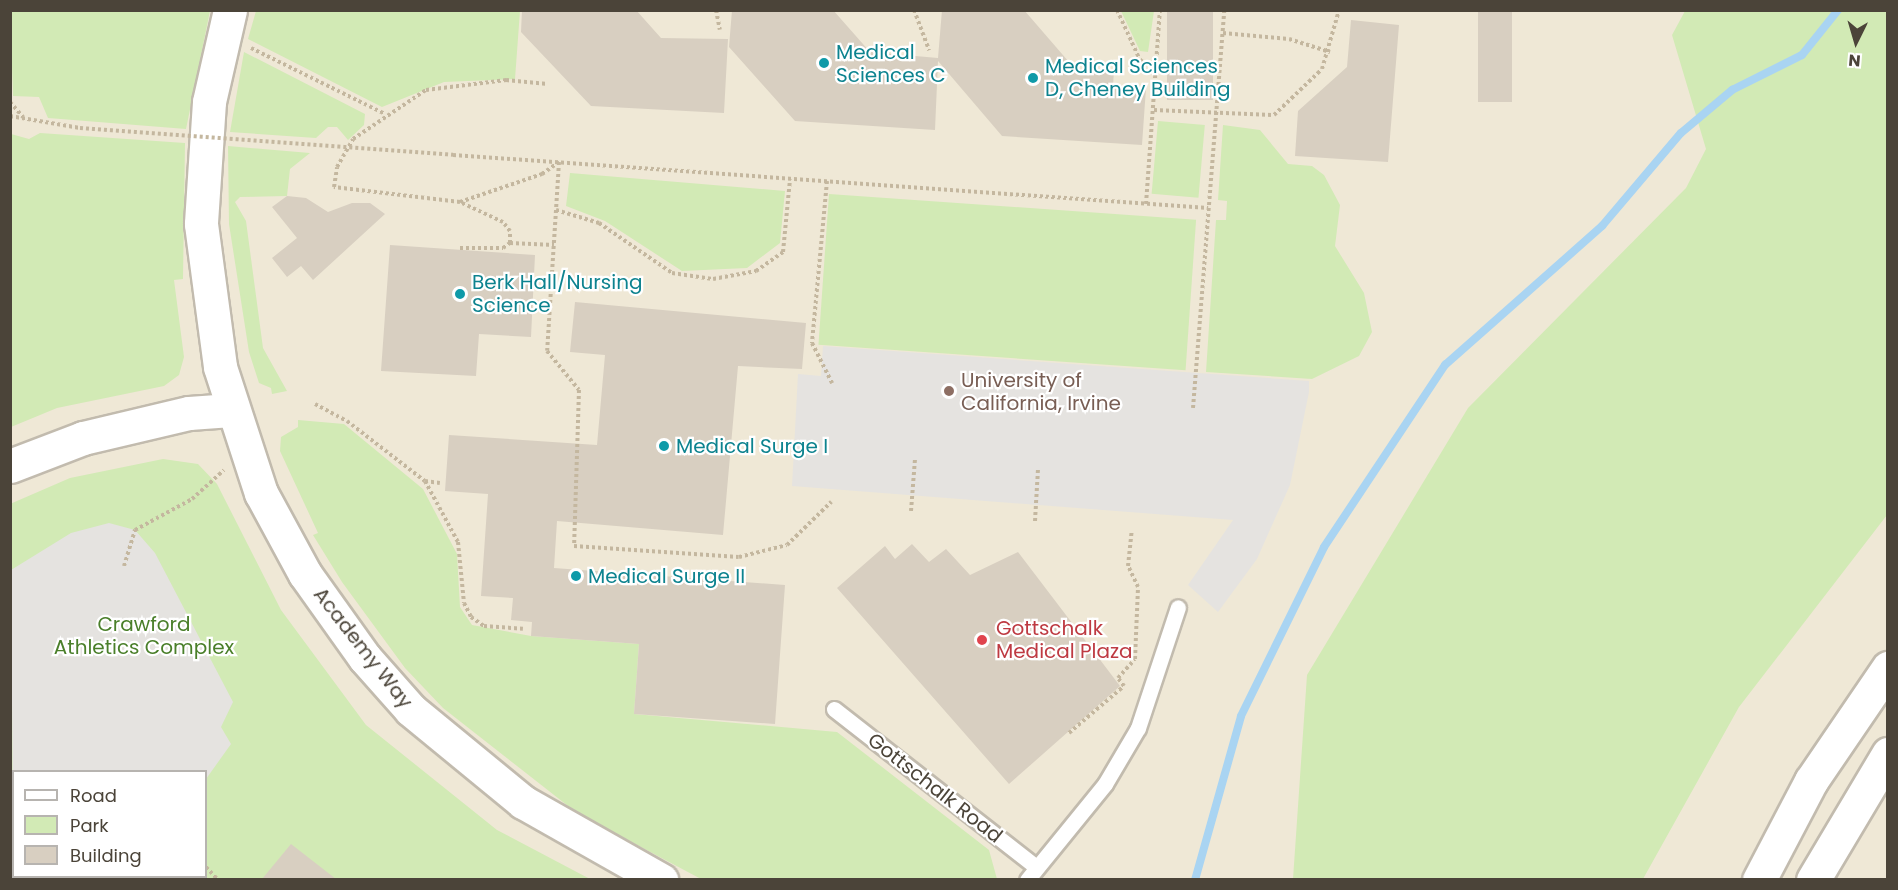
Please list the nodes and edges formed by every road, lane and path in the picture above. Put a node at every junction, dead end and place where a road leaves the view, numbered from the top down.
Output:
1 (716, 10) edge
2 (914, 10) edge
3 (1117, 10) edge
4 (1160, 10) edge
5 (1224, 10) edge
6 (1339, 10) edge
7 (226, 25) edge
8 (720, 30) dead end
9 (1223, 33) junction
10 (929, 50) dead end
11 (1330, 52) junction
12 (1157, 72) junction
13 (548, 84) dead end
14 (10, 102) edge
15 (1154, 110) junction
16 (385, 114) junction
17 (1215, 114) junction
18 (10, 116) edge
19 (24, 117) junction
20 (559, 162) junction
21 (790, 179) junction
22 (827, 181) junction
23 (460, 202) junction
24 (1146, 204) junction
25 (1208, 208) junction
26 (556, 210) junction
27 (510, 243) junction
28 (554, 245) junction
29 (460, 248) dead end
30 (832, 383) dead end
31 (315, 404) dead end
32 (1193, 408) dead end
33 (231, 410) junction
34 (915, 459) dead end
35 (10, 466) edge
36 (226, 467) dead end
37 (1038, 469) dead end
38 (425, 482) junction
39 (440, 483) dead end
40 (831, 502) dead end
41 (911, 511) dead end
42 (1035, 521) dead end
43 (1132, 530) dead end
44 (123, 566) dead end
45 (1178, 607) dead end
46 (523, 629) dead end
47 (1887, 668) edge
48 (834, 709) dead end
49 (1069, 733) dead end
50 (1887, 753) edge
51 (207, 868) edge
52 (1032, 873) edge
53 (10, 877) edge
54 (14, 879) edge
55 (218, 879) edge
56 (661, 879) edge
57 (1759, 879) edge
58 (1813, 879) edge

1 - 8 path
2 - 10 path
3 - 12 path
4 - 12 path
5 - 9 path
6 - 11 path
7 - 16 path
7 - 33 street, Academy Way
9 - 11 path
9 - 17 path
11 - 17 path
12 - 15 path
13 - 16 path
14 - 19 path
15 - 17 path
15 - 24 path
16 - 23 path
17 - 25 path
18 - 19 path
19 - 20 path, bridge
20 - 21 path
20 - 23 path
20 - 26 path
21 - 22 path
21 - 26 path
22 - 24 path
22 - 30 path
23 - 27 path
24 - 25 path
25 - 32 path
26 - 28 path
27 - 28 path
27 - 29 path
28 - 40 path
31 - 38 path
33 - 35 street
33 - 56 street, Academy Way
34 - 41 path
36 - 44 path
37 - 42 path
38 - 39 path
38 - 46 path
43 - 49 path
45 - 52 lane
47 - 57 street
48 - 52 lane, Gottschalk Road
50 - 58 street
51 - 55 path
53 - 54 path

